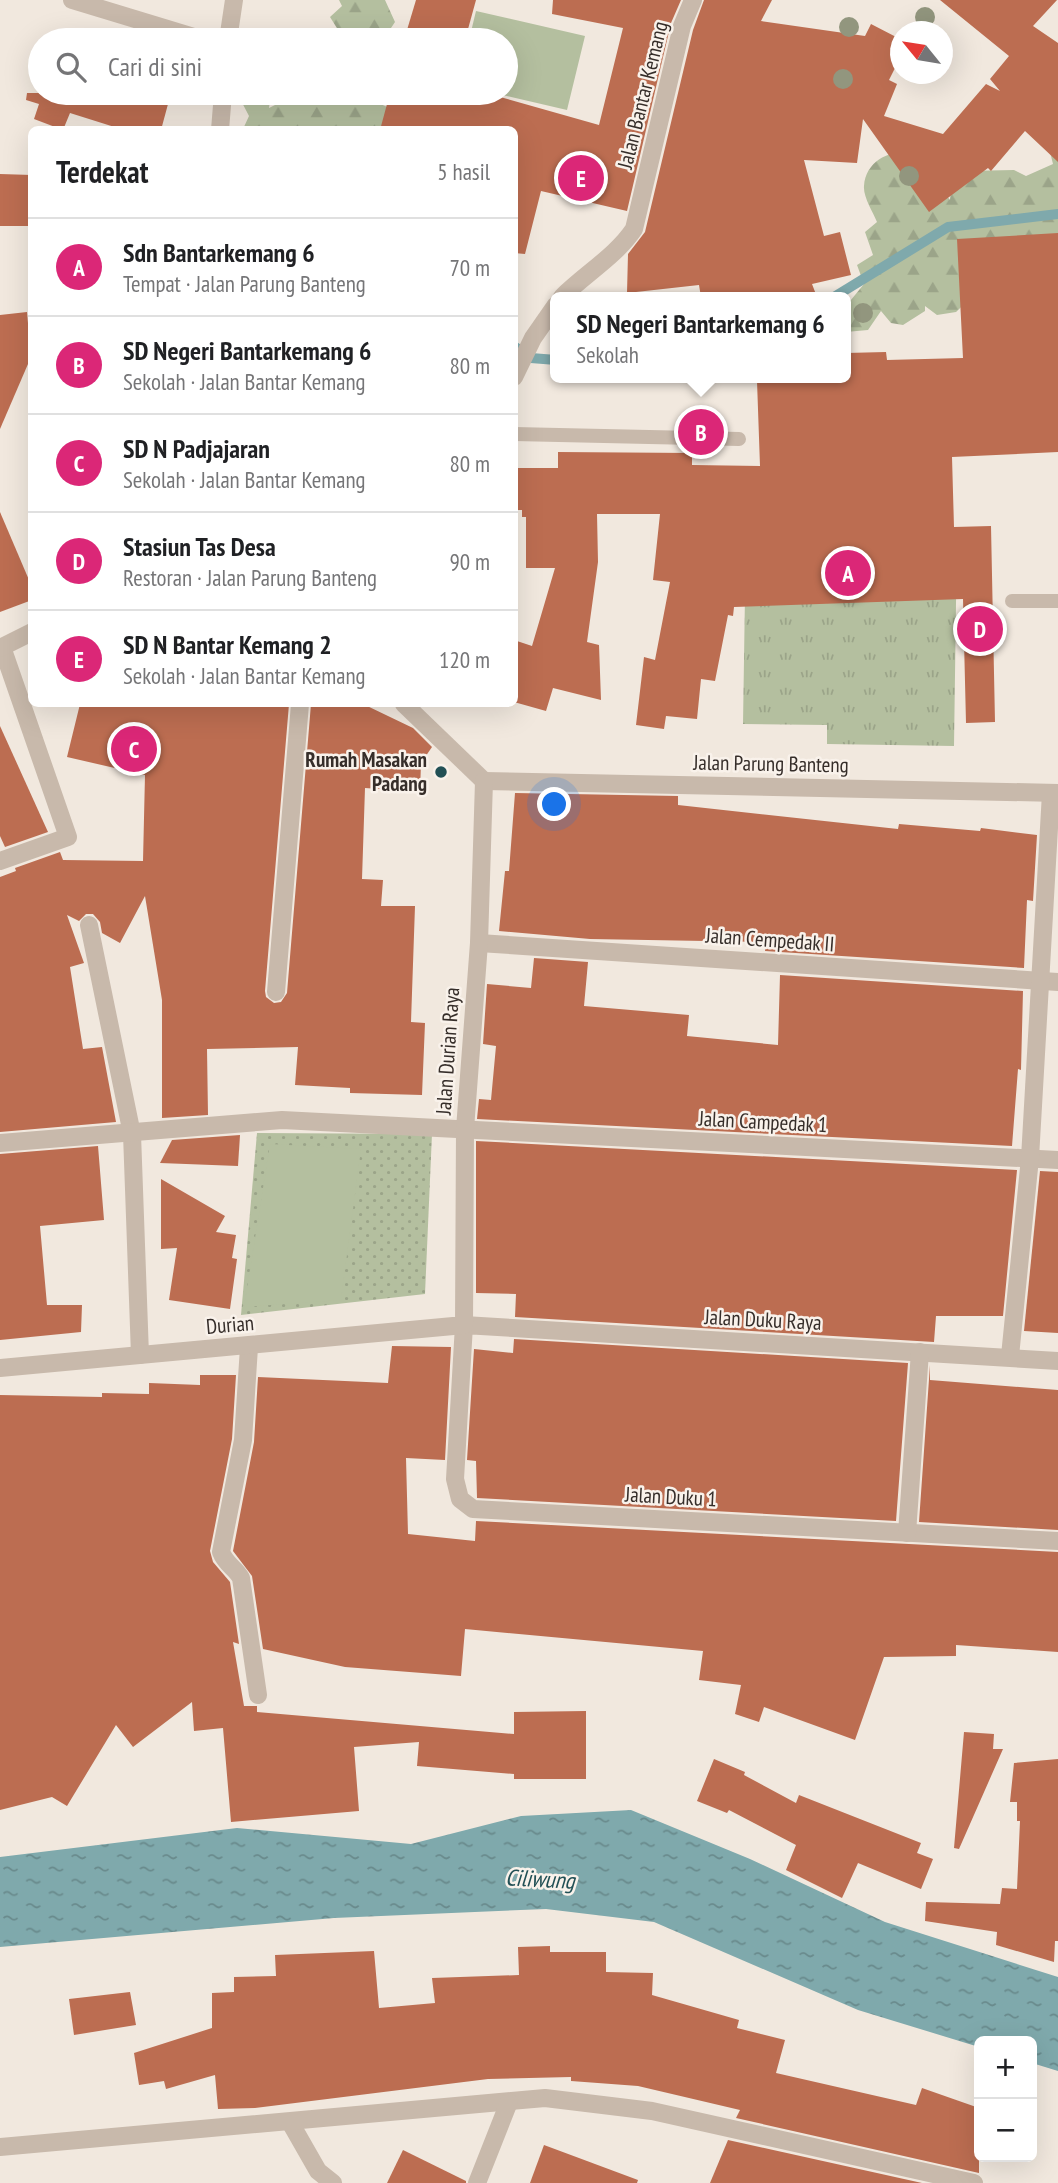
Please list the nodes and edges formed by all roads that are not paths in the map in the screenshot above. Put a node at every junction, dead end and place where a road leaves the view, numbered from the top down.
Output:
1 (72, 0) edge
2 (234, 0) edge
3 (693, 0) edge
4 (164, 28) edge
5 (230, 28) edge
6 (222, 105) edge
7 (220, 126) edge
8 (567, 292) edge
9 (550, 313) edge
10 (518, 369) edge
11 (518, 434) edge
12 (739, 439) dead end
13 (1012, 601) dead end
14 (1058, 601) edge
15 (28, 634) edge
16 (1, 648) edge
17 (300, 707) edge
18 (407, 707) edge
19 (484, 781) junction
20 (1055, 793) edge
21 (0, 861) edge
22 (89, 925) dead end
23 (479, 943) junction
24 (1050, 982) edge
25 (276, 992) dead end
26 (465, 1129) junction
27 (132, 1133) junction
28 (0, 1143) edge
29 (1030, 1158) junction
30 (1058, 1160) edge
31 (464, 1325) junction
32 (250, 1347) junction
33 (920, 1352) junction
34 (140, 1355) junction
35 (1010, 1356) junction
36 (1058, 1361) edge
37 (0, 1368) edge
38 (907, 1533) junction
39 (1058, 1541) edge
40 (258, 1695) dead end
41 (509, 2102) junction
42 (290, 2123) junction
43 (0, 2147) edge
44 (333, 2183) edge
45 (477, 2183) edge
46 (974, 2183) edge

1 - 4 street
2 - 5 street
3 - 8 street, Jalan Bantar Kemang
6 - 7 street
9 - 10 street
11 - 12 lane
13 - 14 lane
15 - 16 street
16 - 21 street
17 - 25 street
18 - 19 street
19 - 20 street, Jalan Parung Banteng
19 - 23 street, Jalan Durian Raya
20 - 24 street
22 - 27 street
23 - 24 street, Jalan Cempedak II
23 - 26 street, Jalan Durian Raya
24 - 29 street
26 - 27 street, Jalan Campedak 1
26 - 29 street, Jalan Campedak 1
26 - 31 street, Jalan Durian Raya
27 - 28 street, Jalan Campedak 1
27 - 34 street
29 - 30 street, Jalan Campedak 1
29 - 35 street
31 - 32 street, Durian
31 - 33 street, Jalan Duku Raya
31 - 38 street, Jalan Duku 1
32 - 34 street, Durian
32 - 40 street
33 - 35 street, Jalan Duku Raya
33 - 38 street
34 - 37 street, Durian
35 - 36 street, Jalan Duku Raya
38 - 39 street, Jalan Duku 1
41 - 42 street
41 - 45 street
41 - 46 street
42 - 43 street
42 - 44 street

